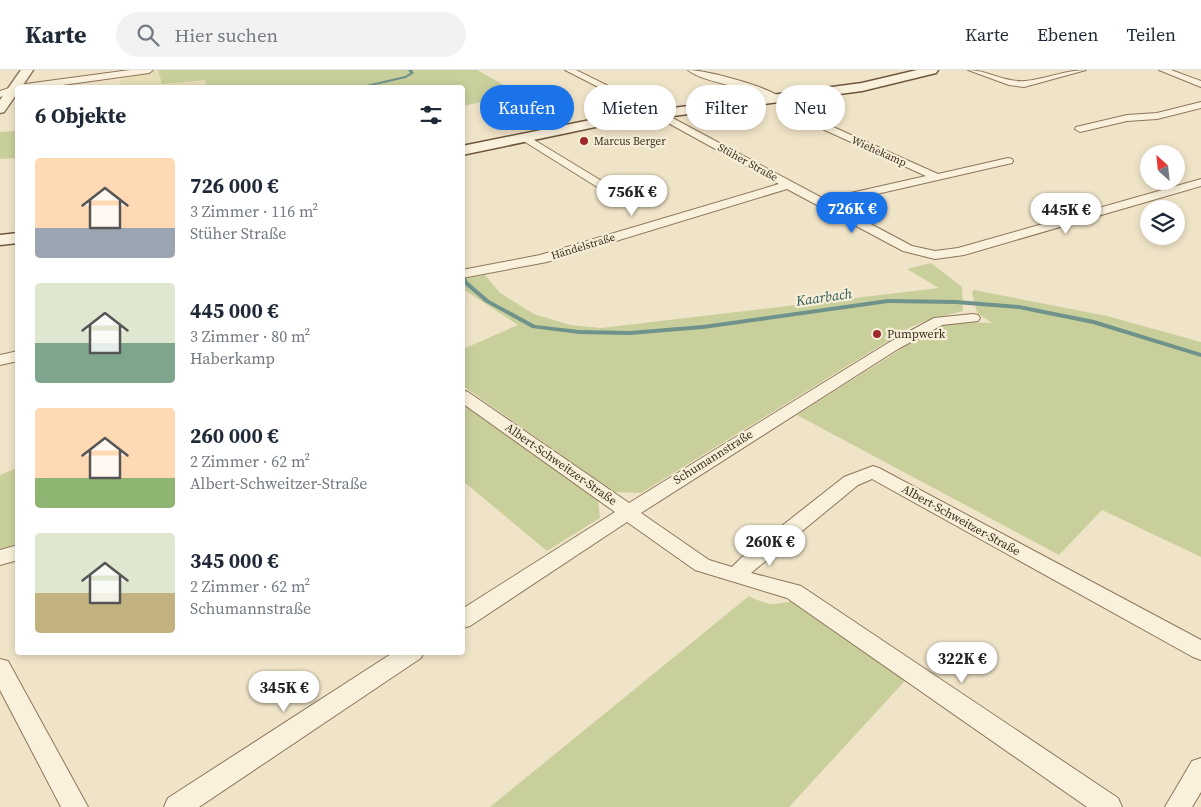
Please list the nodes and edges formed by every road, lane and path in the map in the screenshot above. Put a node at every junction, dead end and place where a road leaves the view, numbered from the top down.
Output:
1 (27, 70) edge
2 (149, 70) edge
3 (569, 70) edge
4 (692, 70) edge
5 (932, 70) edge
6 (972, 70) edge
7 (1082, 70) edge
8 (1163, 70) edge
9 (1201, 84) edge
10 (18, 85) edge
11 (38, 85) edge
12 (599, 85) edge
13 (15, 88) edge
14 (15, 89) edge
15 (845, 89) edge
16 (0, 94) edge
17 (776, 99) edge
18 (776, 100) edge
19 (1201, 105) edge
20 (0, 109) edge
21 (676, 112) edge
22 (676, 124) edge
23 (584, 126) edge
24 (1080, 129) dead end
25 (833, 130) edge
26 (526, 138) junction
27 (465, 150) edge
28 (1008, 161) dead end
29 (937, 177) junction
30 (1201, 182) edge
31 (788, 184) junction
32 (606, 188) dead end
33 (824, 204) junction
34 (15, 238) edge
35 (0, 240) edge
36 (465, 273) edge
37 (973, 318) dead end
38 (15, 357) edge
39 (0, 360) edge
40 (465, 397) edge
41 (628, 513) junction
42 (15, 553) edge
43 (0, 558) edge
44 (736, 576) junction
45 (465, 618) edge
46 (1201, 651) edge
47 (408, 655) edge
48 (0, 668) edge
49 (1201, 769) edge
50 (75, 807) edge
51 (177, 807) edge
52 (1109, 807) edge
53 (1178, 807) edge

1 - 10 street
2 - 11 street
3 - 12 street, Stüher Straße
4 - 17 street
5 - 15 main road
6 - 7 street
8 - 9 street
13 - 16 street
14 - 20 street
18 - 21 main road
19 - 24 street
22 - 31 street, Stüher Straße
23 - 26 main road
25 - 29 street, Wiehekamp
26 - 27 main road
26 - 32 street
28 - 29 street, Wiehekamp
29 - 33 street, Wiehekamp
30 - 33 street, Stüher Straße
31 - 33 street, Stüher Straße
31 - 36 street, Händelstraße
34 - 35 main road
37 - 41 street, Schumannstraße
38 - 39 street
40 - 41 street, Albert-Schweitzer-Straße
41 - 44 street, Albert-Schweitzer-Straße
41 - 45 street, Schumannstraße
42 - 43 street
44 - 46 street, Albert-Schweitzer-Straße
44 - 52 street, Albert-Schweitzer-Straße
47 - 51 street
48 - 50 street
49 - 53 street

